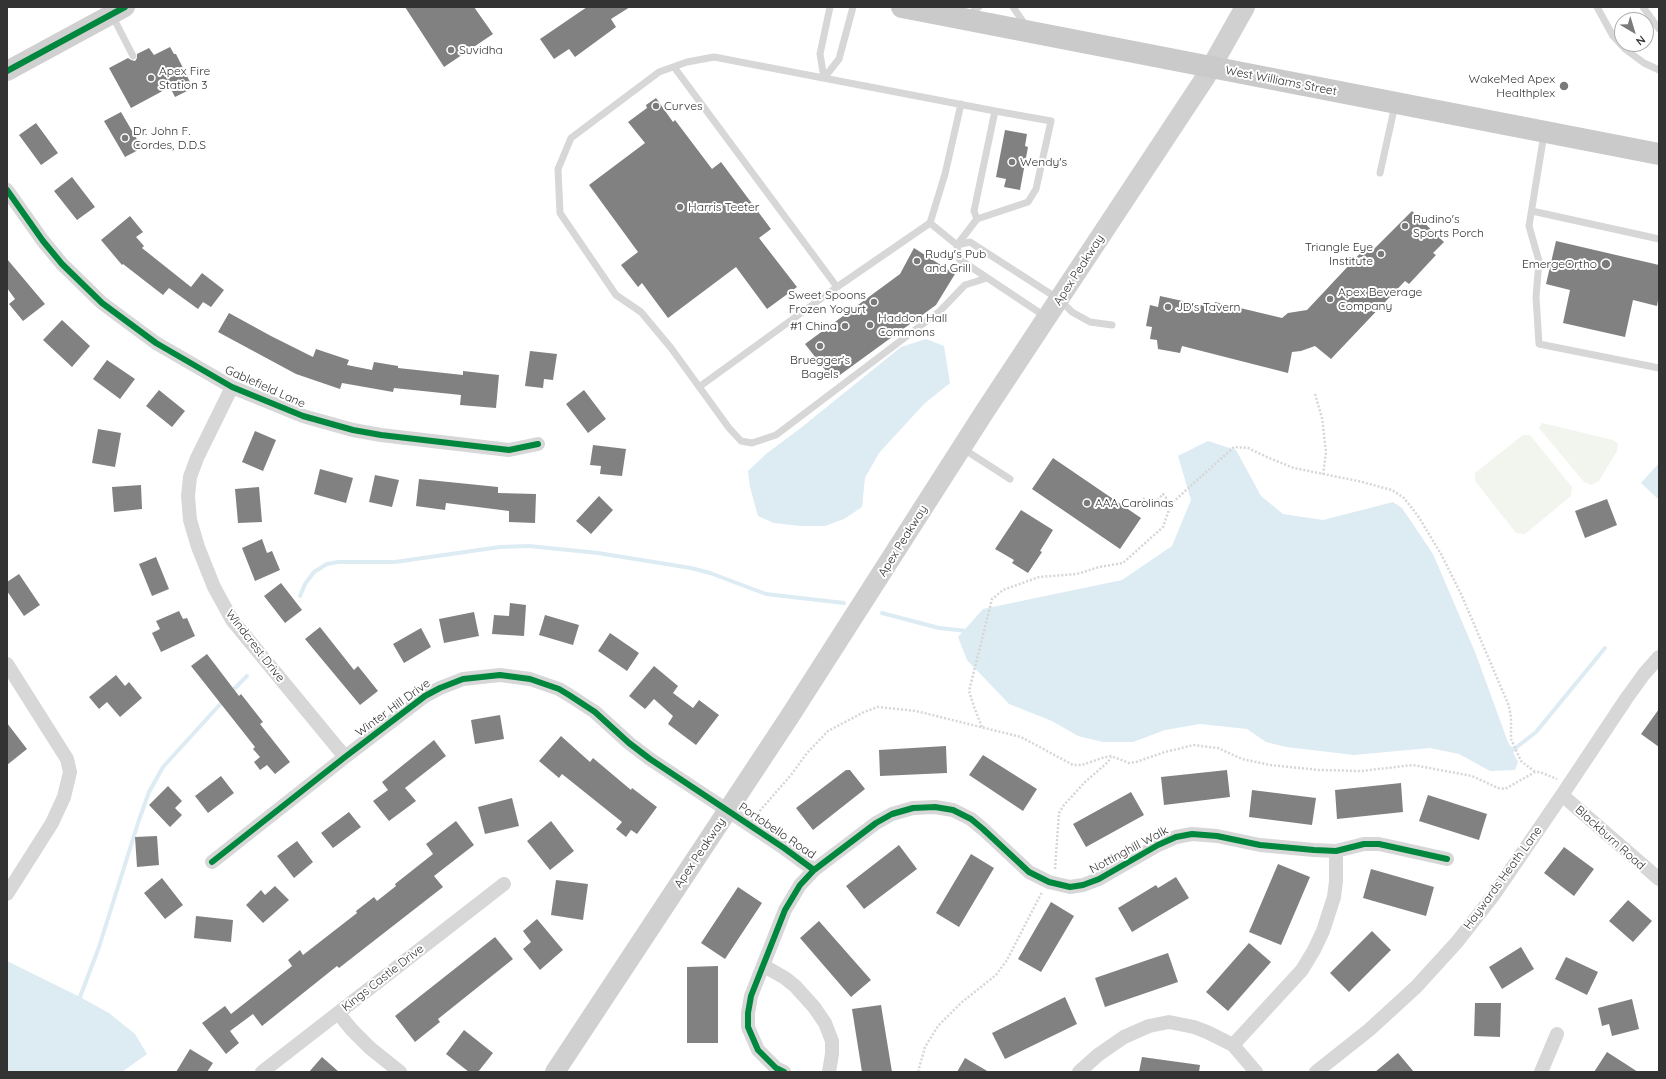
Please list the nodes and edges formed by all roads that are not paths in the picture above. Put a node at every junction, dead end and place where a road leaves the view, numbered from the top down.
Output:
1 (830, 7) edge
2 (853, 7) edge
3 (902, 7) edge
4 (1013, 7) edge
5 (1245, 7) edge
6 (1597, 7) edge
7 (1643, 7) edge
8 (118, 11) edge
9 (971, 13) edge
10 (1659, 29) edge
11 (1029, 32) junction
12 (133, 56) dead end
13 (674, 67) junction
14 (1211, 67) junction
15 (1659, 70) edge
16 (7, 71) edge
17 (824, 78) junction
18 (1396, 103) junction
19 (960, 104) junction
20 (995, 111) junction
21 (1544, 132) junction
22 (1659, 154) edge
23 (1380, 174) dead end
24 (7, 190) edge
25 (1532, 211) junction
26 (977, 219) junction
27 (930, 223) junction
28 (1659, 239) edge
29 (957, 245) junction
30 (987, 278) junction
31 (837, 287) junction
32 (1060, 300) junction
33 (1048, 318) junction
34 (1112, 325) dead end
35 (1659, 368) edge
36 (232, 387) junction
37 (699, 387) junction
38 (538, 444) dead end
39 (962, 448) junction
40 (1010, 479) dead end
41 (1659, 657) edge
42 (7, 664) edge
43 (345, 757) junction
44 (1562, 795) junction
45 (728, 811) junction
46 (1336, 851) junction
47 (1447, 859) dead end
48 (212, 862) dead end
49 (814, 870) junction
50 (1659, 879) edge
51 (504, 884) dead end
52 (7, 894) edge
53 (764, 966) junction
54 (338, 1013) junction
55 (1557, 1034) dead end
56 (1233, 1046) junction
57 (262, 1072) edge
58 (400, 1072) edge
59 (555, 1072) edge
60 (784, 1072) edge
61 (829, 1072) edge
62 (1079, 1072) edge
63 (1256, 1072) edge
64 (1316, 1072) edge
65 (1541, 1072) edge

1 - 17 lane
2 - 17 lane
3 - 9 main road, West Williams Street
4 - 11 lane
5 - 14 main road, Apex Peakway
6 - 15 lane
7 - 10 lane
8 - 12 lane
8 - 16 main road
9 - 11 main road, West Williams Street
11 - 14 main road, West Williams Street
13 - 17 lane
13 - 31 lane
13 - 37 lane
14 - 18 main road, West Williams Street
14 - 32 main road, Apex Peakway
17 - 19 lane
18 - 21 main road, West Williams Street
18 - 23 lane
19 - 20 lane
19 - 27 lane
20 - 26 lane
20 - 26 lane
21 - 22 main road, West Williams Street
21 - 25 lane
24 - 36 street, Gablefield Lane
25 - 28 lane
25 - 35 lane
26 - 29 lane
27 - 29 lane
27 - 31 lane
29 - 30 lane
29 - 32 lane
30 - 33 lane
30 - 37 lane
31 - 37 lane
32 - 33 main road, Apex Peakway
32 - 34 lane
33 - 39 main road, Apex Peakway
36 - 38 street, Gablefield Lane
36 - 43 street, Windcrest Drive
39 - 40 lane
39 - 45 main road, Apex Peakway
41 - 44 street, Haywards Heath Lane
42 - 52 street
43 - 45 street, Winter Hill Drive
43 - 48 street, Winter Hill Drive
44 - 50 street, Blackburn Road
44 - 64 street, Haywards Heath Lane
45 - 49 street, Portobello Road
45 - 59 main road, Apex Peakway
46 - 47 street, Nottinghill Walk
46 - 49 street, Nottinghill Walk
46 - 56 street
49 - 53 street, Nottinghill Walk
51 - 54 street, Kings Castle Drive
53 - 60 street
53 - 61 street
54 - 57 street, Kings Castle Drive
54 - 58 street
55 - 65 street
56 - 62 street
56 - 63 street

